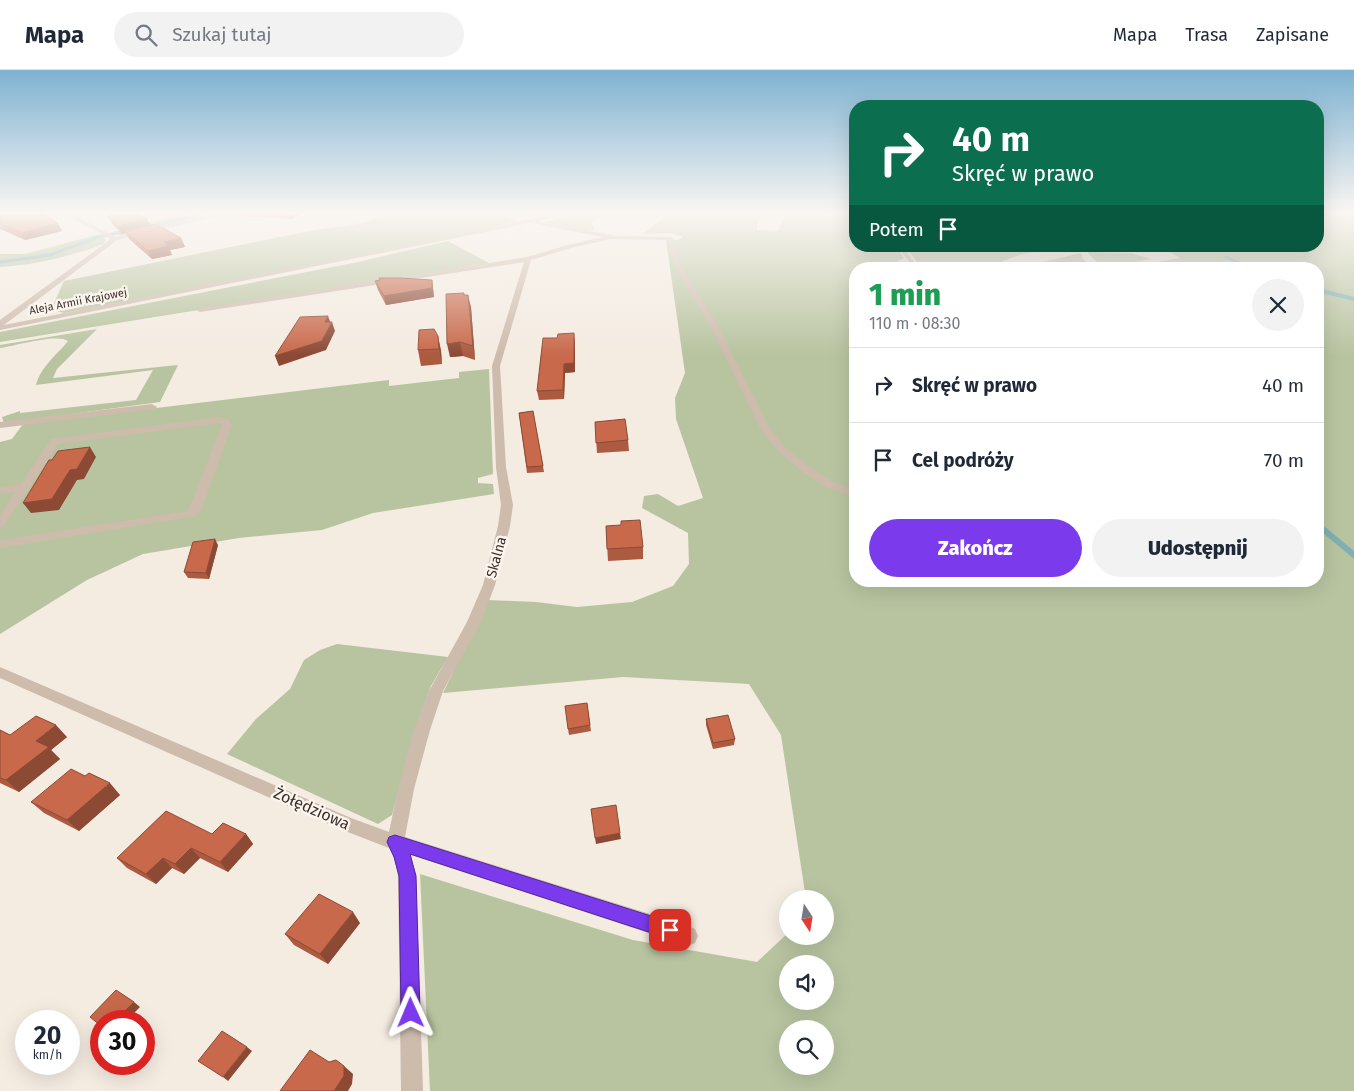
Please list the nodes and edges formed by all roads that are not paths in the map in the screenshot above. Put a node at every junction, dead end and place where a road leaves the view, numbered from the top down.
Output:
1 (528, 259) edge
2 (82, 260) edge
3 (345, 260) edge
4 (524, 260) edge
5 (676, 260) edge
6 (200, 310) dead end
7 (0, 326) edge
8 (152, 407) dead end
9 (0, 425) edge
10 (24, 487) junction
11 (0, 490) edge
12 (849, 492) edge
13 (0, 524) edge
14 (0, 544) edge
15 (0, 672) edge
16 (395, 842) junction
17 (688, 936) dead end
18 (412, 1091) edge

1 - 16 street, Skalna
2 - 7 street
3 - 7 street, Aleja Armii Krajowej
4 - 6 street
5 - 12 street
8 - 9 street
10 - 11 street
10 - 13 street
10 - 14 street
15 - 16 street, Żołędziowa
16 - 17 street, Żołędziowa
16 - 18 street

